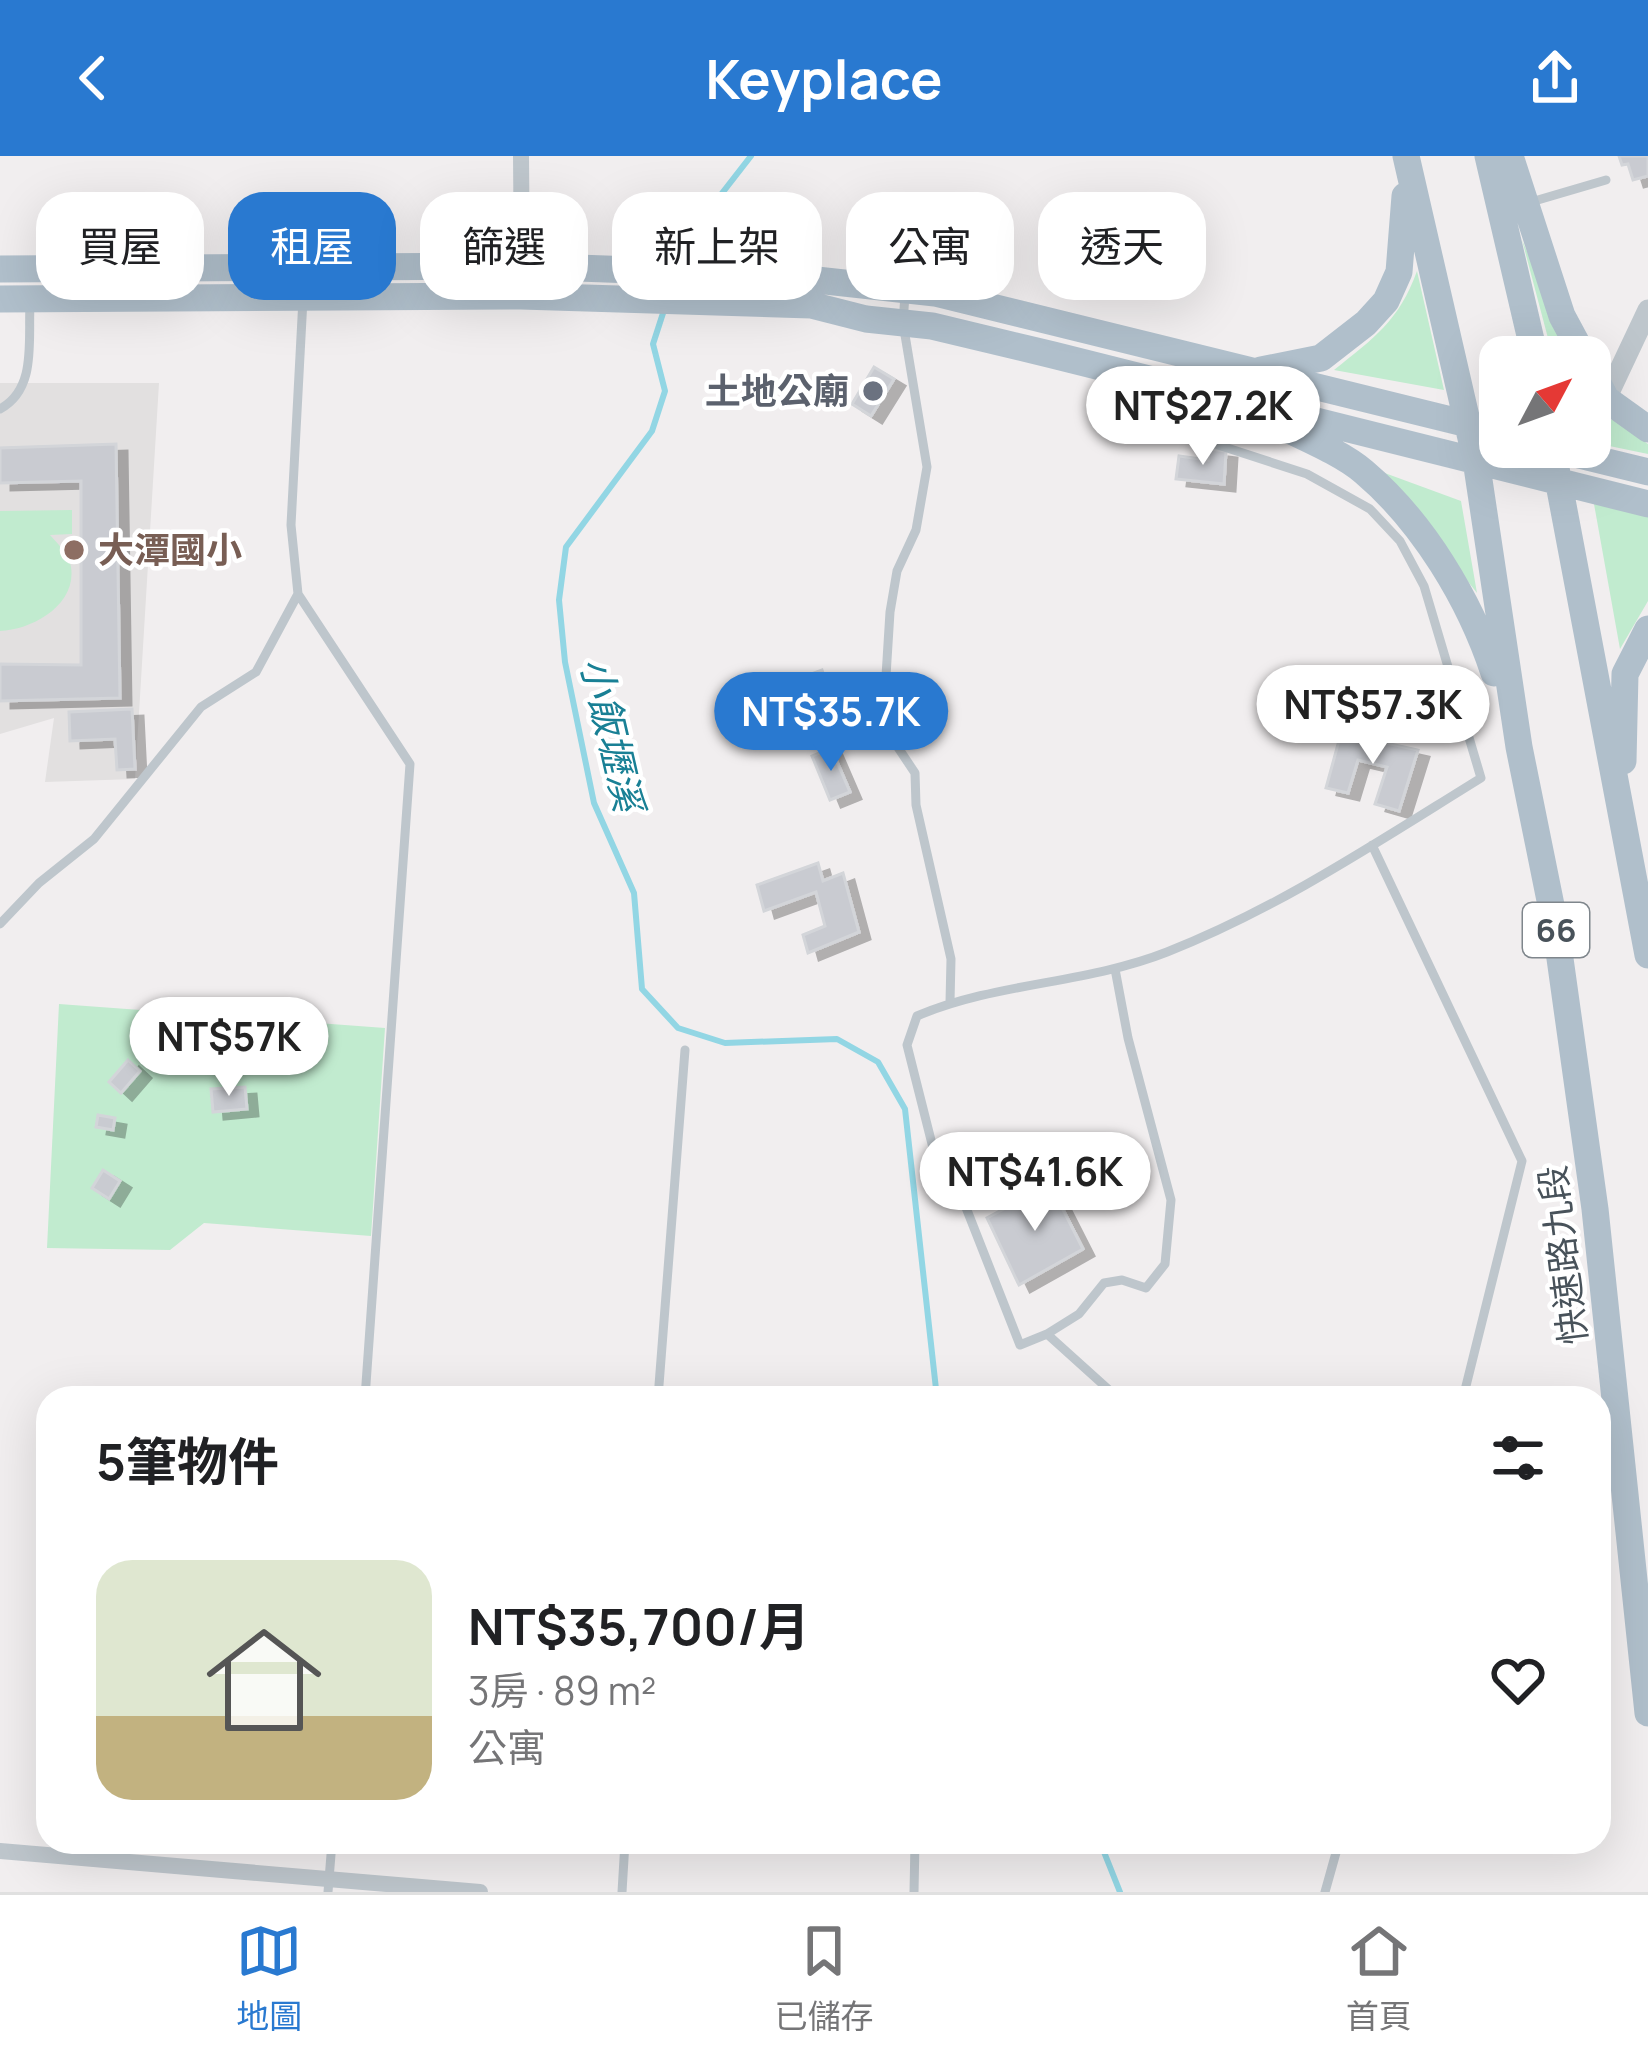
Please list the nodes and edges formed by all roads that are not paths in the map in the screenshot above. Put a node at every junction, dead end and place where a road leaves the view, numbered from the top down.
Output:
1 (521, 156) edge
2 (1406, 156) edge
3 (1488, 156) edge
4 (1510, 156) edge
5 (1606, 180) dead end
6 (522, 192) edge
7 (1526, 203) junction
8 (420, 266) edge
9 (0, 268) edge
10 (31, 268) junction
11 (588, 282) edge
12 (593, 283) junction
13 (588, 284) edge
14 (612, 284) edge
15 (228, 298) edge
16 (0, 299) edge
17 (30, 299) junction
18 (303, 300) edge
19 (779, 300) edge
20 (904, 300) edge
21 (962, 300) edge
22 (1648, 310) edge
23 (903, 323) junction
24 (1529, 336) edge
25 (1573, 336) edge
26 (1107, 369) junction
27 (1249, 373) junction
28 (1611, 381) edge
29 (1228, 397) junction
30 (0, 409) edge
31 (1611, 412) edge
32 (1468, 424) junction
33 (1479, 427) edge
34 (1648, 429) edge
35 (1476, 460) junction
36 (1611, 463) edge
37 (1557, 468) edge
38 (1648, 472) edge
39 (1561, 481) junction
40 (1648, 504) edge
41 (298, 594) junction
42 (1648, 629) edge
43 (1519, 747) junction
44 (1622, 819) junction
45 (1372, 845) junction
46 (0, 924) edge
47 (1648, 956) edge
48 (1115, 969) junction
49 (950, 1002) junction
50 (685, 1050) dead end
51 (1046, 1334) junction
52 (366, 1386) edge
53 (659, 1386) edge
54 (1104, 1386) edge
55 (1466, 1386) edge
56 (1607, 1386) edge
57 (1611, 1444) edge
58 (1648, 1713) edge
59 (0, 1851) edge
60 (331, 1854) edge
61 (624, 1854) edge
62 (915, 1854) edge
63 (1336, 1854) edge
64 (328, 1885) edge
65 (480, 1892) edge
66 (622, 1892) edge
67 (914, 1892) edge
68 (1325, 1892) edge

1 - 6 street
2 - 27 main road
2 - 32 main road, 快速路九段 / 66
3 - 24 main road
4 - 7 main road
5 - 7 lane
7 - 25 main road
8 - 10 main road
9 - 10 main road
10 - 17 lane
11 - 12 main road
12 - 13 main road
12 - 14 main road
15 - 17 main road
16 - 17 main road
17 - 30 lane
18 - 41 lane
19 - 23 main road
20 - 23 lane
21 - 27 main road
22 - 28 street
23 - 26 main road
23 - 49 lane
26 - 29 main road
26 - 45 lane
27 - 32 main road
29 - 35 main road
29 - 43 main road
31 - 34 main road
32 - 33 main road
32 - 35 main road, 快速路九段 / 66
35 - 39 main road
35 - 43 main road, 快速路九段 / 66
36 - 38 main road
37 - 39 main road, 66
39 - 40 main road
39 - 44 main road, 66
41 - 46 lane
41 - 52 lane
42 - 44 main road
43 - 56 main road, 快速路九段 / 66
44 - 47 main road, 66
45 - 48 lane
45 - 55 lane
48 - 49 lane
48 - 51 lane
49 - 51 lane
50 - 53 lane
51 - 54 lane
57 - 58 main road, 快速路九段 / 66
59 - 64 street
60 - 64 lane
61 - 66 lane
62 - 67 lane
63 - 68 lane
64 - 65 street

